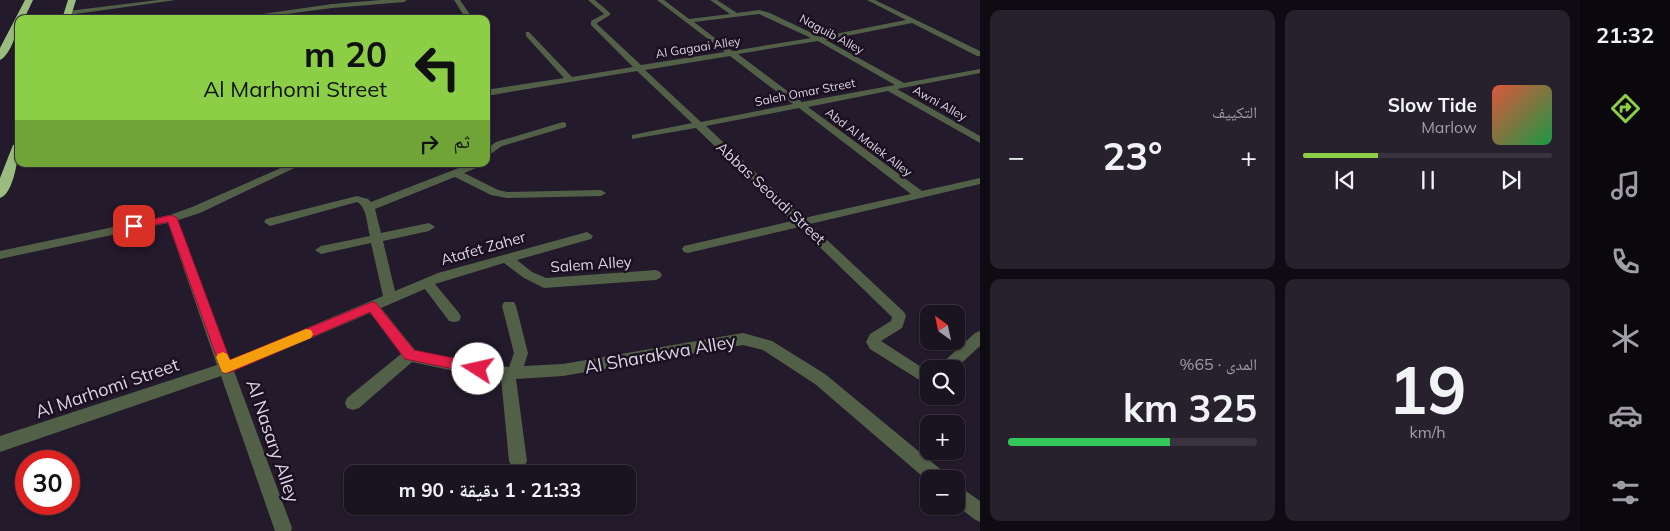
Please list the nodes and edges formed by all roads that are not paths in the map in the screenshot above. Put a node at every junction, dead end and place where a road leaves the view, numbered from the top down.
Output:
1 (29, 0) edge
2 (72, 0) edge
3 (173, 0) edge
4 (313, 0) edge
5 (404, 0) edge
6 (457, 0) edge
7 (591, 0) edge
8 (660, 0) edge
9 (713, 0) edge
10 (870, 0) edge
11 (313, 8) junction
12 (22, 15) edge
13 (67, 15) edge
14 (74, 15) edge
15 (261, 15) edge
16 (467, 15) edge
17 (736, 15) junction
18 (688, 21) junction
19 (913, 21) junction
20 (15, 28) edge
21 (529, 34) dead end
22 (819, 39) junction
23 (731, 53) junction
24 (980, 54) edge
25 (0, 57) edge
26 (637, 67) junction
27 (980, 71) edge
28 (570, 79) junction
29 (903, 86) junction
30 (888, 88) junction
31 (490, 92) edge
32 (800, 105) junction
33 (563, 125) dead end
34 (698, 125) junction
35 (635, 137) dead end
36 (980, 140) edge
37 (490, 151) edge
38 (15, 155) edge
39 (470, 167) edge
40 (277, 168) edge
41 (456, 173) junction
42 (980, 181) edge
43 (0, 194) edge
44 (601, 194) dead end
45 (920, 195) junction
46 (369, 207) junction
47 (172, 218) junction
48 (270, 222) dead end
49 (802, 222) junction
50 (429, 227) dead end
51 (587, 236) dead end
52 (376, 238) junction
53 (688, 249) dead end
54 (321, 250) dead end
55 (0, 255) edge
56 (506, 258) junction
57 (656, 275) dead end
58 (427, 283) junction
59 (390, 299) junction
60 (372, 306) junction
61 (509, 306) dead end
62 (454, 317) dead end
63 (980, 337) edge
64 (410, 355) junction
65 (955, 360) edge
66 (226, 368) junction
67 (511, 373) junction
68 (920, 374) edge
69 (352, 403) dead end
70 (0, 444) edge
71 (518, 461) dead end
72 (928, 470) edge
73 (965, 500) edge
74 (980, 513) edge
75 (283, 528) dead end

1 - 12 highway
2 - 13 highway
3 - 14 street
4 - 11 street
5 - 11 street
6 - 16 street
7 - 26 street, Abbas Seoudi Street
8 - 18 street, Abd Al Malek Alley
9 - 17 street
10 - 19 street
11 - 15 street
17 - 18 street, Naguib Alley
17 - 22 street, Naguib Alley
18 - 23 street, Abd Al Malek Alley
19 - 22 street, Al Gagaai Alley
19 - 24 street
20 - 25 highway
21 - 28 street
22 - 23 street, Al Gagaai Alley
22 - 29 street, Naguib Alley
23 - 26 street, Al Gagaai Alley
23 - 32 street, Abd Al Malek Alley
26 - 28 street, Al Gagaai Alley
26 - 34 street, Abbas Seoudi Street
27 - 29 street, Saleh Omar Street
28 - 31 street, Al Gagaai Alley
29 - 30 street, Saleh Omar Street
30 - 32 street, Saleh Omar Street
30 - 36 street, Awni Alley
32 - 34 street, Saleh Omar Street
32 - 45 street, Abd Al Malek Alley
33 - 37 street
34 - 35 street, Saleh Omar Street
34 - 49 street, Abbas Seoudi Street
38 - 43 highway
39 - 41 street
40 - 47 street
41 - 44 street
41 - 46 street
42 - 45 street
45 - 49 street
46 - 48 street
46 - 52 street
47 - 55 street
47 - 66 street
49 - 53 street
49 - 68 street, Abbas Seoudi Street
50 - 52 street
51 - 56 street, Atafet Zaher
52 - 54 street
52 - 59 street
56 - 57 street, Salem Alley
56 - 58 street, Atafet Zaher
58 - 59 street, Atafet Zaher
58 - 62 street
59 - 60 street, Al Marhomi Street
60 - 64 street
60 - 66 street, Al Marhomi Street
61 - 67 street
63 - 65 street
64 - 67 street, Al Sharakwa Alley
64 - 69 street
66 - 70 street, Al Marhomi Street
66 - 75 street, Al Nasary Alley
67 - 71 street
67 - 72 street, Al Sharakwa Alley
73 - 74 street

